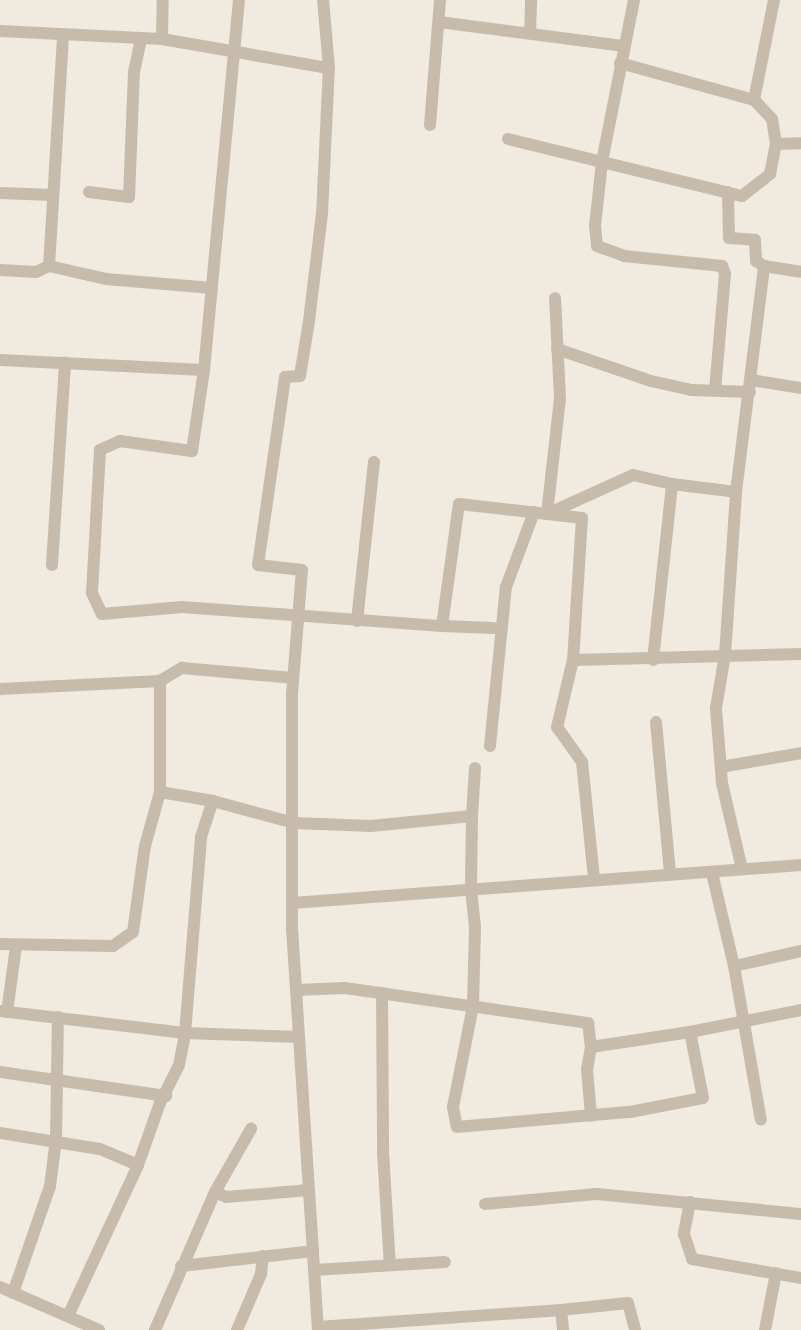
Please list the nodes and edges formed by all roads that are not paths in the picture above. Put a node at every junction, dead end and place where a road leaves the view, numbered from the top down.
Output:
1 (163, 0) edge
2 (239, 0) edge
3 (323, 0) edge
4 (440, 0) edge
5 (531, 0) edge
6 (634, 0) edge
7 (774, 0) edge
8 (439, 22) junction
9 (0, 31) edge
10 (530, 33) junction
11 (63, 34) junction
12 (162, 39) junction
13 (141, 40) junction
14 (624, 46) junction
15 (234, 52) junction
16 (620, 63) junction
17 (329, 68) junction
18 (754, 100) junction
19 (430, 125) dead end
20 (508, 139) dead end
21 (801, 143) edge
22 (776, 144) junction
23 (602, 162) junction
24 (89, 192) dead end
25 (728, 192) junction
26 (0, 193) edge
27 (52, 195) junction
28 (49, 266) junction
29 (764, 266) junction
30 (0, 270) edge
31 (801, 272) edge
32 (212, 288) junction
33 (555, 298) dead end
34 (557, 349) junction
35 (0, 360) edge
36 (65, 362) junction
37 (204, 370) junction
38 (750, 386) junction
39 (801, 388) edge
40 (715, 391) junction
41 (374, 462) dead end
42 (672, 484) junction
43 (736, 492) junction
44 (540, 513) junction
45 (52, 565) dead end
46 (298, 617) junction
47 (357, 621) junction
48 (442, 626) junction
49 (493, 628) dead end
50 (801, 654) edge
51 (725, 655) junction
52 (573, 660) junction
53 (653, 660) junction
54 (293, 678) junction
55 (160, 681) junction
56 (0, 689) edge
57 (656, 722) dead end
58 (490, 746) dead end
59 (801, 753) edge
60 (721, 767) junction
61 (475, 768) dead end
62 (160, 792) junction
63 (213, 801) junction
64 (472, 816) junction
65 (294, 823) junction
66 (801, 865) edge
67 (742, 869) junction
68 (712, 873) junction
69 (670, 874) junction
70 (594, 879) junction
71 (471, 889) junction
72 (292, 903) junction
73 (0, 944) edge
74 (16, 946) junction
75 (801, 951) edge
76 (734, 966) junction
77 (296, 990) junction
78 (382, 994) junction
79 (473, 1006) junction
80 (801, 1010) edge
81 (4, 1012) edge
82 (58, 1017) junction
83 (743, 1023) junction
84 (690, 1032) junction
85 (185, 1033) junction
86 (299, 1037) junction
87 (591, 1047) junction
88 (0, 1072) edge
89 (55, 1081) junction
90 (166, 1096) junction
91 (592, 1116) junction
92 (761, 1120) dead end
93 (251, 1129) dead end
94 (0, 1133) edge
95 (56, 1140) junction
96 (138, 1165) junction
97 (309, 1190) junction
98 (215, 1192) junction
99 (690, 1202) junction
100 (485, 1204) dead end
101 (801, 1214) edge
102 (313, 1251) junction
103 (263, 1256) junction
104 (445, 1262) dead end
105 (390, 1264) junction
106 (182, 1266) junction
107 (314, 1270) junction
108 (776, 1273) junction
109 (801, 1278) edge
110 (0, 1287) edge
111 (13, 1293) junction
112 (561, 1310) junction
113 (68, 1316) junction
114 (85, 1327) edge
115 (318, 1329) edge
116 (98, 1330) edge
117 (155, 1330) edge
118 (237, 1330) edge
119 (563, 1330) edge
120 (635, 1330) edge
121 (765, 1330) edge

1 - 12 street
2 - 15 street
3 - 17 street
4 - 8 street
5 - 10 street
6 - 14 street
7 - 18 street
8 - 10 street
8 - 19 street
9 - 11 street
10 - 14 street
11 - 13 street
11 - 27 street
12 - 13 street
12 - 15 street
13 - 24 street
14 - 16 street
15 - 17 street
15 - 32 street
16 - 18 street
16 - 23 street
17 - 46 street
18 - 22 street
20 - 23 street
21 - 22 street
22 - 25 street
23 - 25 street
23 - 40 street
25 - 29 street
26 - 27 street
27 - 28 street
28 - 30 street
28 - 32 street
29 - 31 street
29 - 38 street
32 - 37 street
33 - 34 street
34 - 40 street
34 - 44 street
35 - 36 street
36 - 37 street
36 - 45 street
37 - 46 street
38 - 39 street
38 - 40 street
38 - 43 street
41 - 47 street
42 - 43 street
42 - 44 street
42 - 53 street
43 - 51 street
44 - 48 street
44 - 52 street
44 - 58 street
46 - 47 street
46 - 54 street
47 - 48 street
48 - 49 street
50 - 51 street
51 - 53 street
51 - 60 street
52 - 53 street
52 - 70 street
54 - 55 street
54 - 65 street
55 - 56 street
55 - 62 street
57 - 69 street
59 - 60 street
60 - 67 street
61 - 64 street
62 - 63 street
62 - 74 street
63 - 65 street
63 - 85 street
64 - 65 street
64 - 71 street
65 - 72 street
66 - 67 street
67 - 68 street
68 - 69 street
68 - 76 street
69 - 70 street
70 - 71 street
71 - 72 street
71 - 79 street
72 - 77 street
73 - 74 street
74 - 81 street
75 - 76 street
76 - 83 street
77 - 78 street
77 - 86 street
78 - 79 street
78 - 105 street
79 - 87 street
79 - 91 street
80 - 83 street
81 - 82 street
82 - 85 street
82 - 89 street
83 - 84 street
83 - 92 street
84 - 87 street
84 - 91 street
85 - 86 street
85 - 90 street
86 - 97 street
87 - 91 street
88 - 89 street
89 - 90 street
89 - 95 street
90 - 96 street
93 - 98 street
94 - 95 street
95 - 96 street
95 - 111 street
96 - 113 street
97 - 98 street
97 - 102 street
98 - 106 street
99 - 100 street
99 - 101 street
99 - 108 street
102 - 103 street
102 - 107 street
103 - 106 street
103 - 118 street
104 - 105 street
105 - 107 street
106 - 117 street
107 - 115 street
108 - 109 street
108 - 121 street
110 - 111 street
111 - 113 street
112 - 115 street
112 - 119 street
112 - 120 street
113 - 114 street
114 - 116 street

